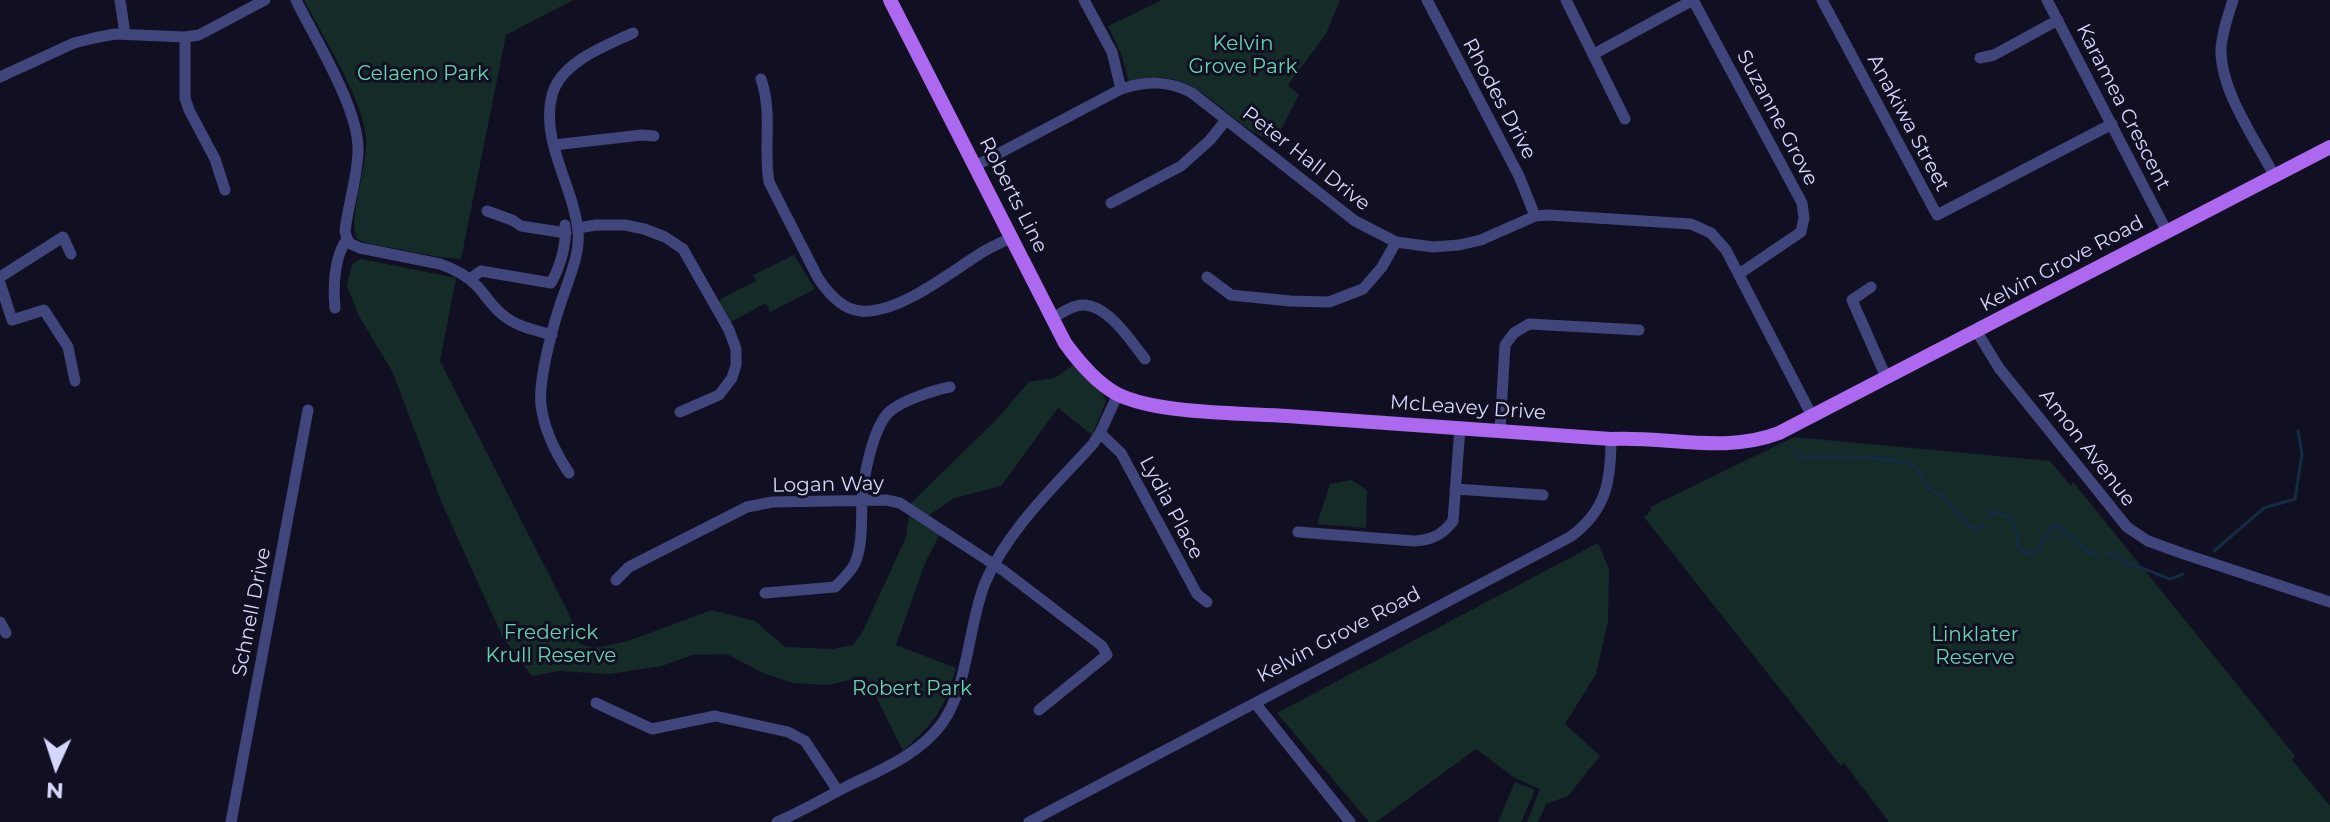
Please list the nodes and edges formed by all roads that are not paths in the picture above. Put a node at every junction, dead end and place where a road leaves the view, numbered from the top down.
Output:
1 (120, 0) edge
2 (265, 0) edge
3 (296, 0) edge
4 (890, 0) edge
5 (1084, 0) edge
6 (1427, 0) edge
7 (1566, 0) edge
8 (1693, 0) edge
9 (1822, 0) edge
10 (2047, 0) edge
11 (2233, 0) edge
12 (2058, 20) junction
13 (633, 33) dead end
14 (125, 34) junction
15 (185, 37) junction
16 (1594, 54) junction
17 (1980, 58) dead end
18 (0, 77) edge
19 (761, 79) dead end
20 (1121, 89) junction
21 (1625, 119) dead end
22 (1226, 120) junction
23 (2112, 124) junction
24 (654, 136) dead end
25 (554, 145) junction
26 (2328, 152) edge
27 (975, 166) junction
28 (2274, 175) junction
29 (225, 190) dead end
30 (1111, 203) dead end
31 (487, 211) dead end
32 (1535, 216) junction
33 (578, 228) junction
34 (2167, 232) junction
35 (1011, 238) junction
36 (347, 239) junction
37 (1396, 242) junction
38 (71, 254) dead end
39 (1739, 274) junction
40 (0, 277) edge
41 (1207, 277) dead end
42 (470, 279) junction
43 (0, 283) edge
44 (1871, 287) dead end
45 (335, 308) dead end
46 (1053, 318) junction
47 (1639, 330) dead end
48 (1977, 332) junction
49 (552, 335) junction
50 (1145, 359) dead end
51 (1886, 377) junction
52 (75, 381) dead end
53 (950, 387) dead end
54 (1118, 394) junction
55 (308, 410) dead end
56 (680, 412) dead end
57 (1812, 416) junction
58 (1460, 427) junction
59 (1500, 430) junction
60 (1100, 433) junction
61 (1611, 439) junction
62 (569, 473) dead end
63 (1455, 489) junction
64 (1543, 495) dead end
65 (862, 500) junction
66 (1298, 532) dead end
67 (994, 565) junction
68 (616, 580) dead end
69 (765, 593) dead end
70 (1207, 602) dead end
71 (2330, 602) edge
72 (596, 703) dead end
73 (1255, 703) junction
74 (1039, 710) dead end
75 (838, 791) junction
76 (231, 822) edge
77 (777, 822) edge
78 (1029, 822) edge
79 (1350, 822) edge

1 - 14 street
2 - 15 street
3 - 36 street
4 - 27 main road, Roberts Line
5 - 20 street
6 - 32 street, Rhodes Drive
7 - 16 street
8 - 16 street, Suzanne Grove
8 - 39 street, Suzanne Grove
9 - 23 street, Anakiwa Street
10 - 12 street, Karamea Crescent
11 - 28 street
12 - 17 street
12 - 23 street, Karamea Crescent
13 - 25 street
14 - 15 street
14 - 18 street
15 - 29 street
16 - 21 street
19 - 35 street
20 - 22 street, Peter Hall Drive
20 - 27 street, Peter Hall Drive
22 - 30 street
22 - 37 street, Peter Hall Drive
23 - 34 street, Karamea Crescent
24 - 25 street
25 - 33 street
26 - 28 main road, Kelvin Grove Road
27 - 35 main road, Roberts Line
28 - 34 main road, Kelvin Grove Road
31 - 42 street
32 - 37 street, Peter Hall Drive
32 - 39 street, Peter Hall Drive
33 - 49 street
33 - 56 street
34 - 48 main road, Kelvin Grove Road
35 - 46 main road, Roberts Line
36 - 42 street
36 - 45 street
37 - 41 street
38 - 40 street
39 - 57 street, Peter Hall Drive
42 - 49 street
43 - 52 street
44 - 51 street
46 - 50 street
46 - 54 main road, Roberts Line
47 - 59 street
48 - 51 main road, Kelvin Grove Road
48 - 71 street, Amon Avenue
49 - 62 street
51 - 57 main road, Kelvin Grove Road
53 - 65 street
54 - 58 main road, McLeavey Drive
54 - 60 street
55 - 76 street, Schnell Drive
57 - 61 main road, McLeavey Drive
58 - 59 main road, McLeavey Drive
58 - 63 street
59 - 61 main road, McLeavey Drive
60 - 67 street
60 - 70 street, Lydia Place
61 - 73 street, Kelvin Grove Road
63 - 64 street
63 - 66 street
65 - 67 street, Logan Way
65 - 68 street, Logan Way
65 - 69 street
67 - 74 street, Logan Way
67 - 75 street
72 - 75 street
73 - 78 street, Kelvin Grove Road
73 - 79 street
75 - 77 street

